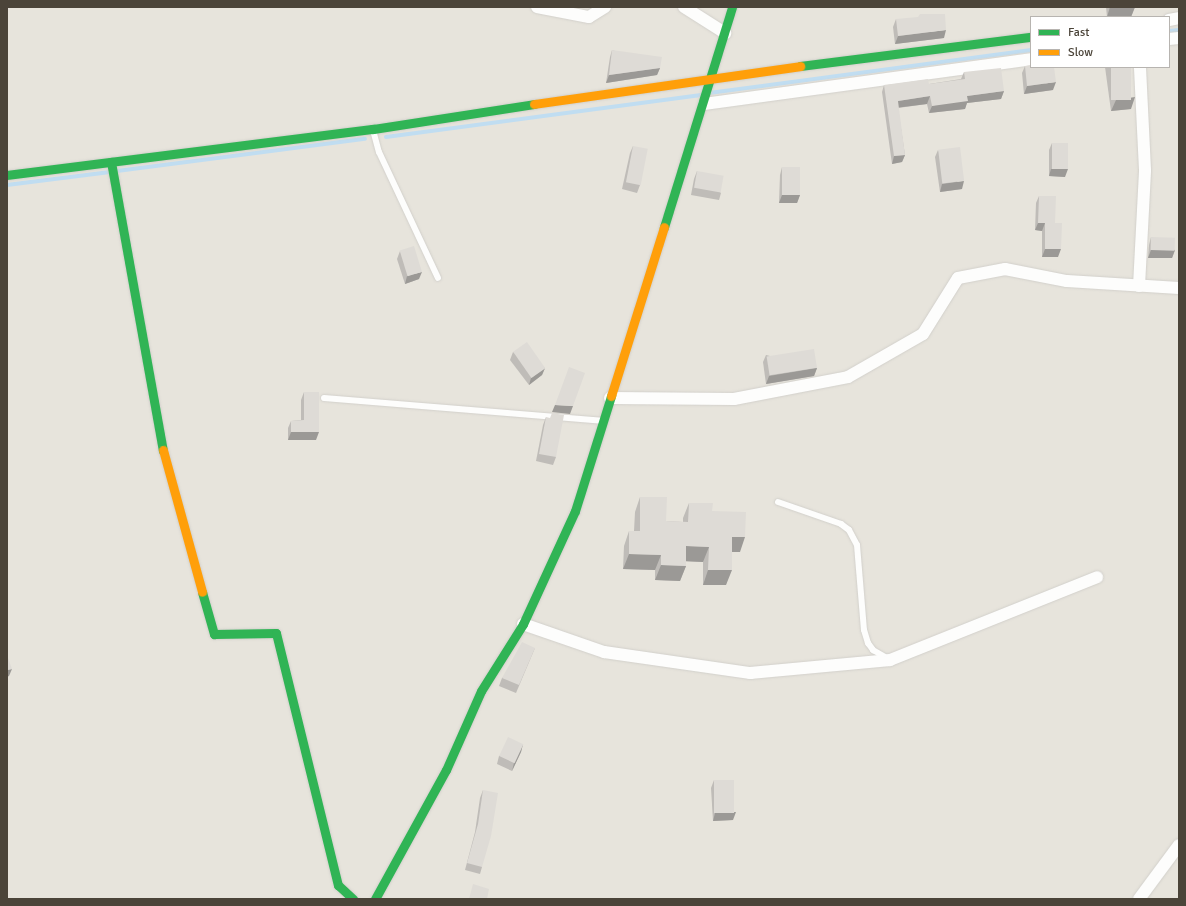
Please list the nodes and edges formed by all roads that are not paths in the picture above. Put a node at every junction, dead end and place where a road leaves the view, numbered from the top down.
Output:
1 (537, 7) edge
2 (605, 7) edge
3 (684, 7) edge
4 (732, 7) edge
5 (725, 33) junction
6 (1030, 37) edge
7 (1030, 59) edge
8 (1140, 68) edge
9 (710, 81) junction
10 (704, 104) junction
11 (373, 129) junction
12 (111, 164) junction
13 (7, 175) edge
14 (438, 278) dead end
15 (1139, 286) junction
16 (1179, 288) edge
17 (324, 398) dead end
18 (610, 398) junction
19 (603, 421) junction
20 (778, 502) dead end
21 (1096, 577) dead end
22 (523, 624) junction
23 (890, 660) junction
24 (1179, 846) edge
25 (353, 899) edge
26 (375, 899) edge
27 (1139, 899) edge

1 - 2 street
3 - 5 street
4 - 5 street
5 - 9 street
6 - 9 street
7 - 10 street
8 - 15 street
9 - 10 street
9 - 11 street
10 - 18 street
11 - 12 street
11 - 14 lane
12 - 13 street
12 - 25 street
15 - 16 street
15 - 18 street
17 - 19 lane
18 - 19 street
19 - 22 street
20 - 23 lane
21 - 23 street
22 - 23 street
22 - 26 street
24 - 27 street

